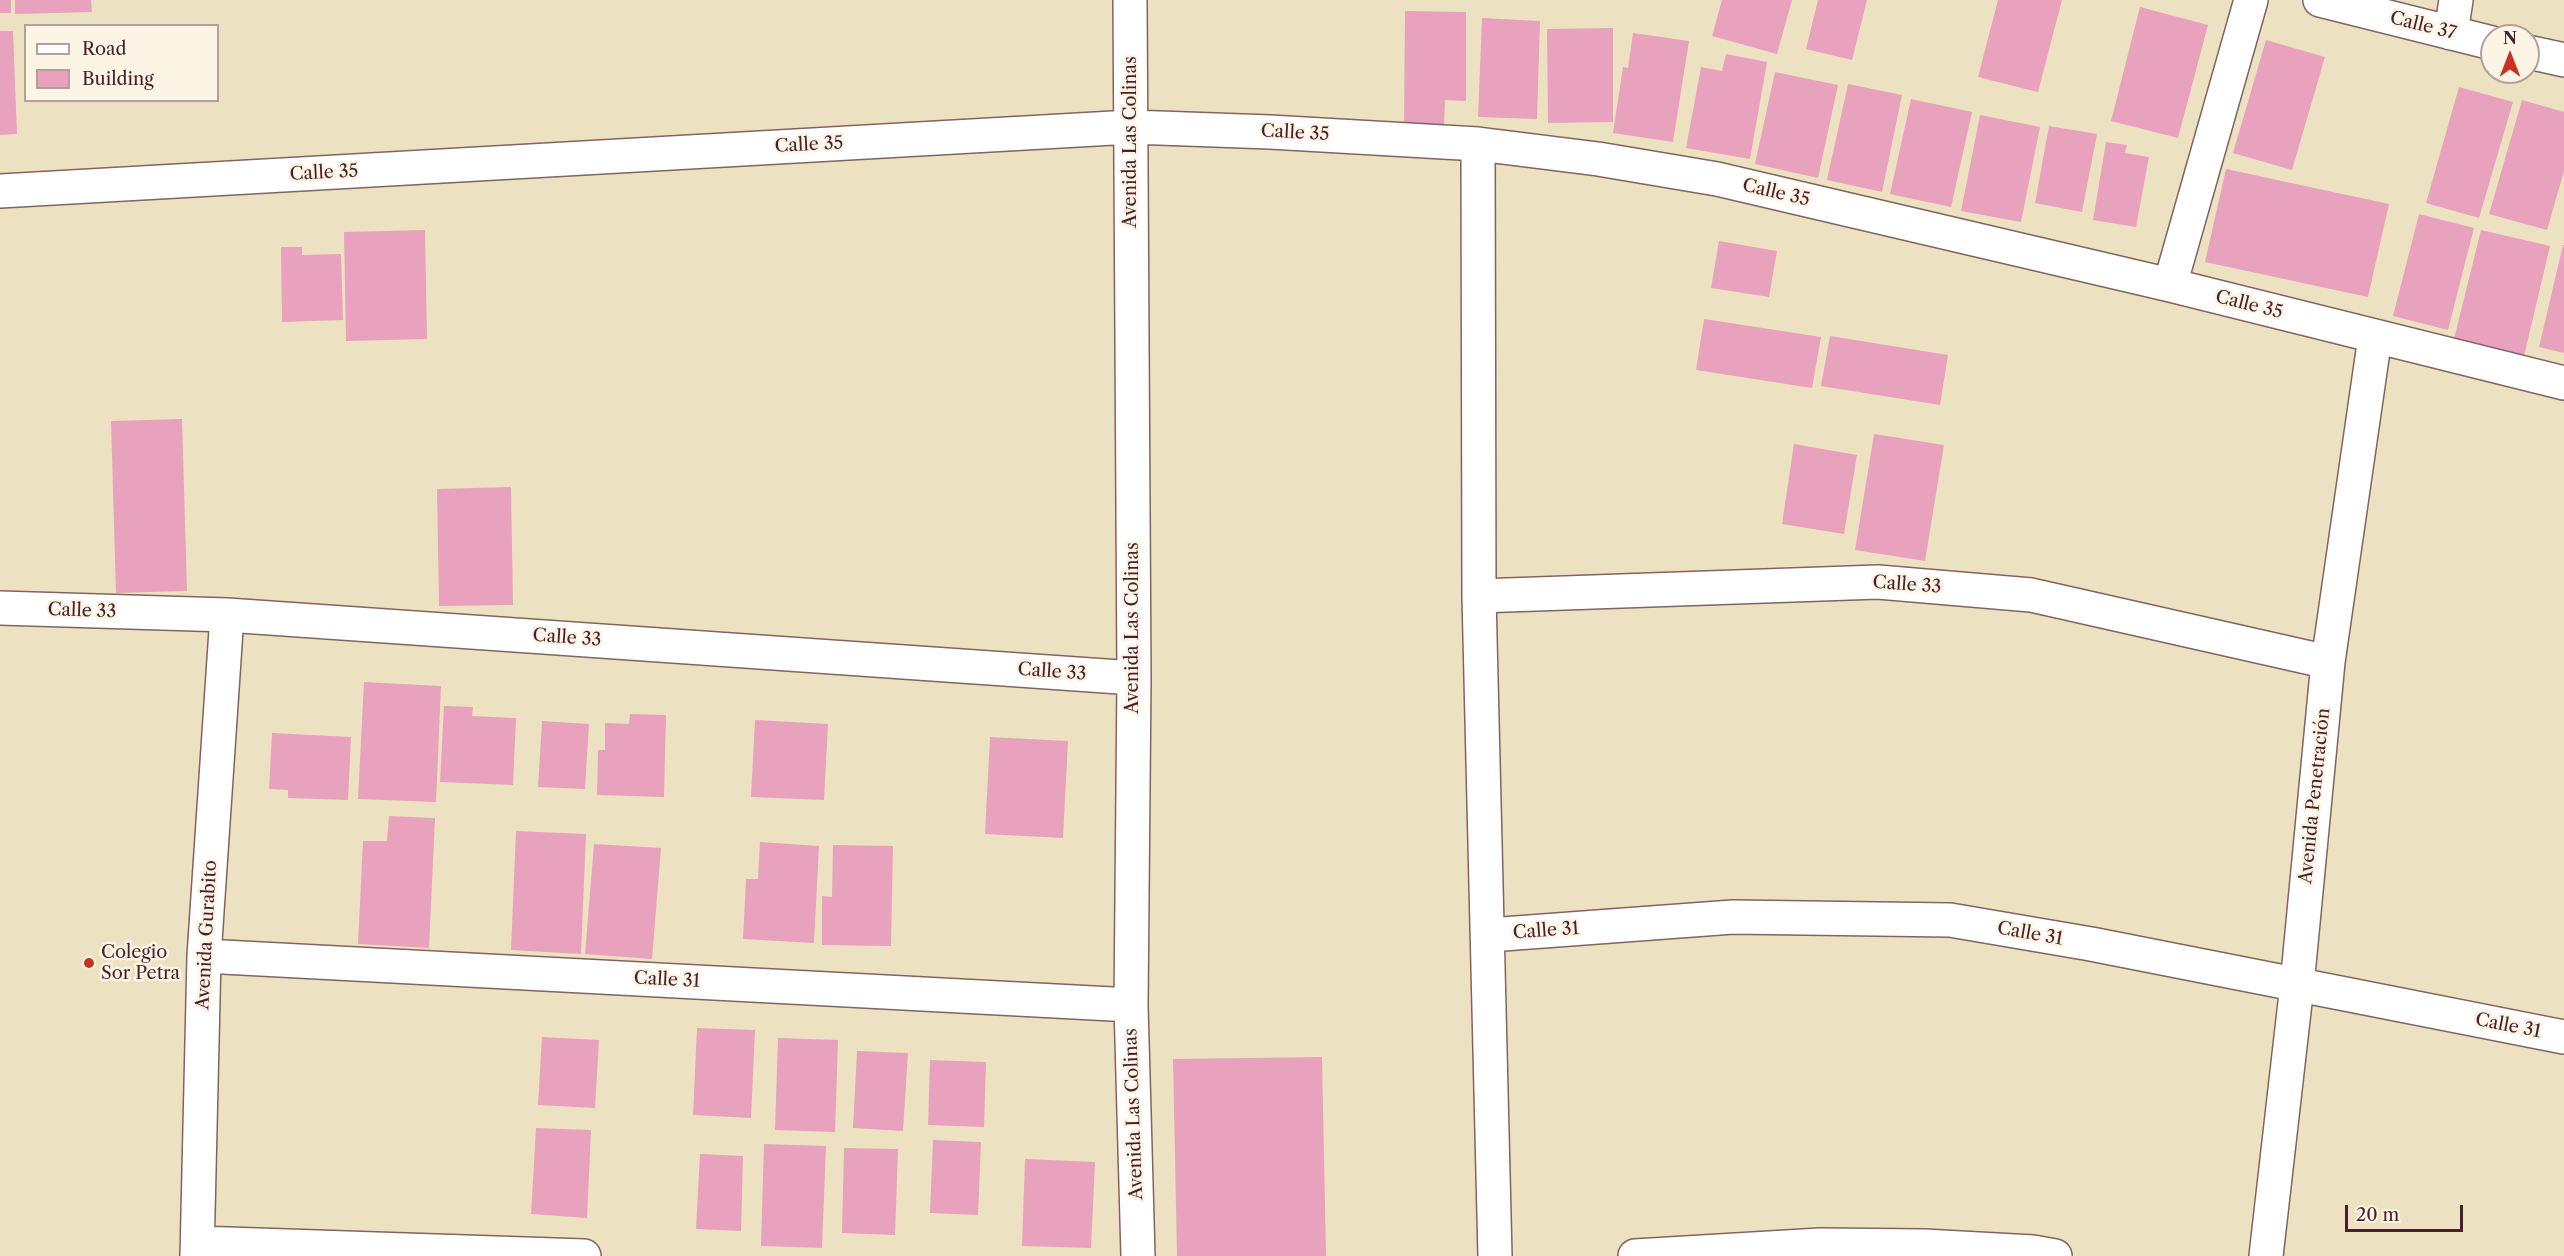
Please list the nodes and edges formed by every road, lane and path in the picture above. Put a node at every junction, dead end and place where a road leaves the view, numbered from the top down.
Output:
1 (1130, 0) edge
2 (2251, 0) edge
3 (2320, 0) edge
4 (2456, 0) edge
5 (2451, 33) junction
6 (2480, 40) edge
7 (2540, 55) edge
8 (2564, 60) edge
9 (1131, 127) junction
10 (1478, 144) junction
11 (0, 191) edge
12 (2170, 285) junction
13 (2375, 337) junction
14 (2564, 383) edge
15 (1479, 596) junction
16 (0, 608) edge
17 (227, 615) junction
18 (2328, 662) junction
19 (1134, 678) junction
20 (1489, 935) junction
21 (204, 956) junction
22 (2297, 985) junction
23 (1131, 1005) junction
24 (2564, 1036) edge
25 (198, 1249) edge
26 (584, 1256) edge
27 (1138, 1256) edge
28 (1495, 1256) edge
29 (1635, 1256) edge
30 (2055, 1256) edge
31 (2266, 1256) edge

1 - 9 street, Avenida Las Colinas
2 - 12 street
3 - 5 street, Calle 37
4 - 5 street
5 - 6 street, Calle 37
7 - 8 street
9 - 10 street, Calle 35
9 - 11 street, Calle 35
9 - 19 street, Avenida Las Colinas
10 - 12 street, Calle 35
10 - 15 street
12 - 13 street, Calle 35
13 - 14 street, Calle 35
13 - 18 street, Avenida Penetración
15 - 18 street, Calle 33
15 - 20 street
16 - 17 street, Calle 33
17 - 19 street, Calle 33
17 - 21 street, Avenida Gurabito
18 - 22 street, Avenida Penetración
19 - 23 street, Avenida Las Colinas
20 - 22 street, Calle 31
20 - 28 street
21 - 23 street, Calle 31
21 - 25 street, Avenida Gurabito
22 - 24 street, Calle 31
22 - 31 street, Avenida Penetración
23 - 27 street, Avenida Las Colinas
25 - 26 street
29 - 30 street

